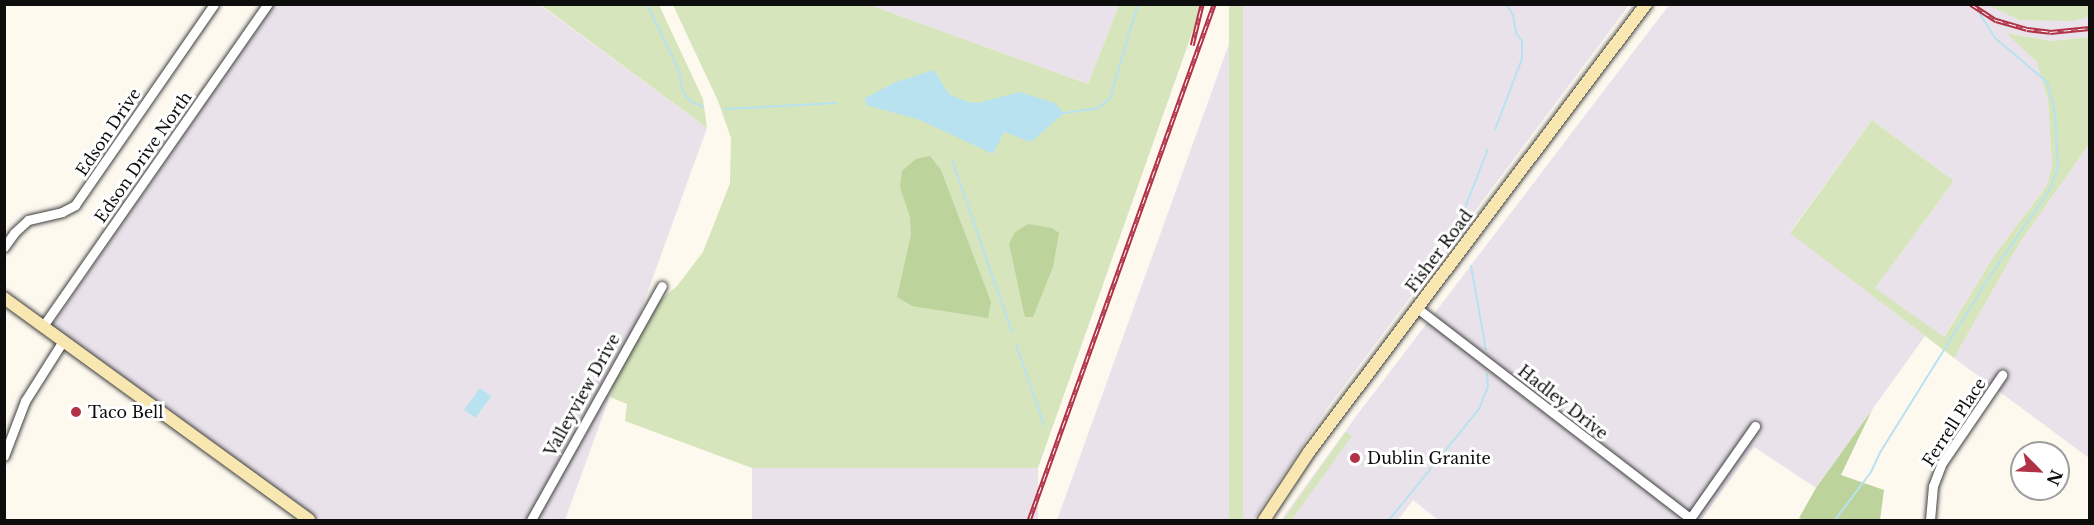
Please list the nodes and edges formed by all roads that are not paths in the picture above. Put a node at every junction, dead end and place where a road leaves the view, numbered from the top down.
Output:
1 (214, 4) edge
2 (268, 4) edge
3 (1646, 4) edge
4 (4, 247) edge
5 (662, 286) dead end
6 (4, 298) edge
7 (1417, 308) junction
8 (43, 326) junction
9 (63, 341) junction
10 (2002, 375) dead end
11 (1755, 426) dead end
12 (4, 456) edge
13 (1689, 519) edge
14 (309, 520) edge
15 (531, 520) edge
16 (1264, 520) edge
17 (1930, 520) edge

1 - 4 street, Edson Drive
2 - 8 street, Edson Drive North
3 - 7 main road, Fisher Road
5 - 15 street, Valleyview Drive
6 - 8 main road
7 - 13 street, Hadley Drive
7 - 16 main road, Fisher Road
8 - 9 main road
9 - 12 street
9 - 14 main road
10 - 17 street, Ferrell Place
11 - 13 street

